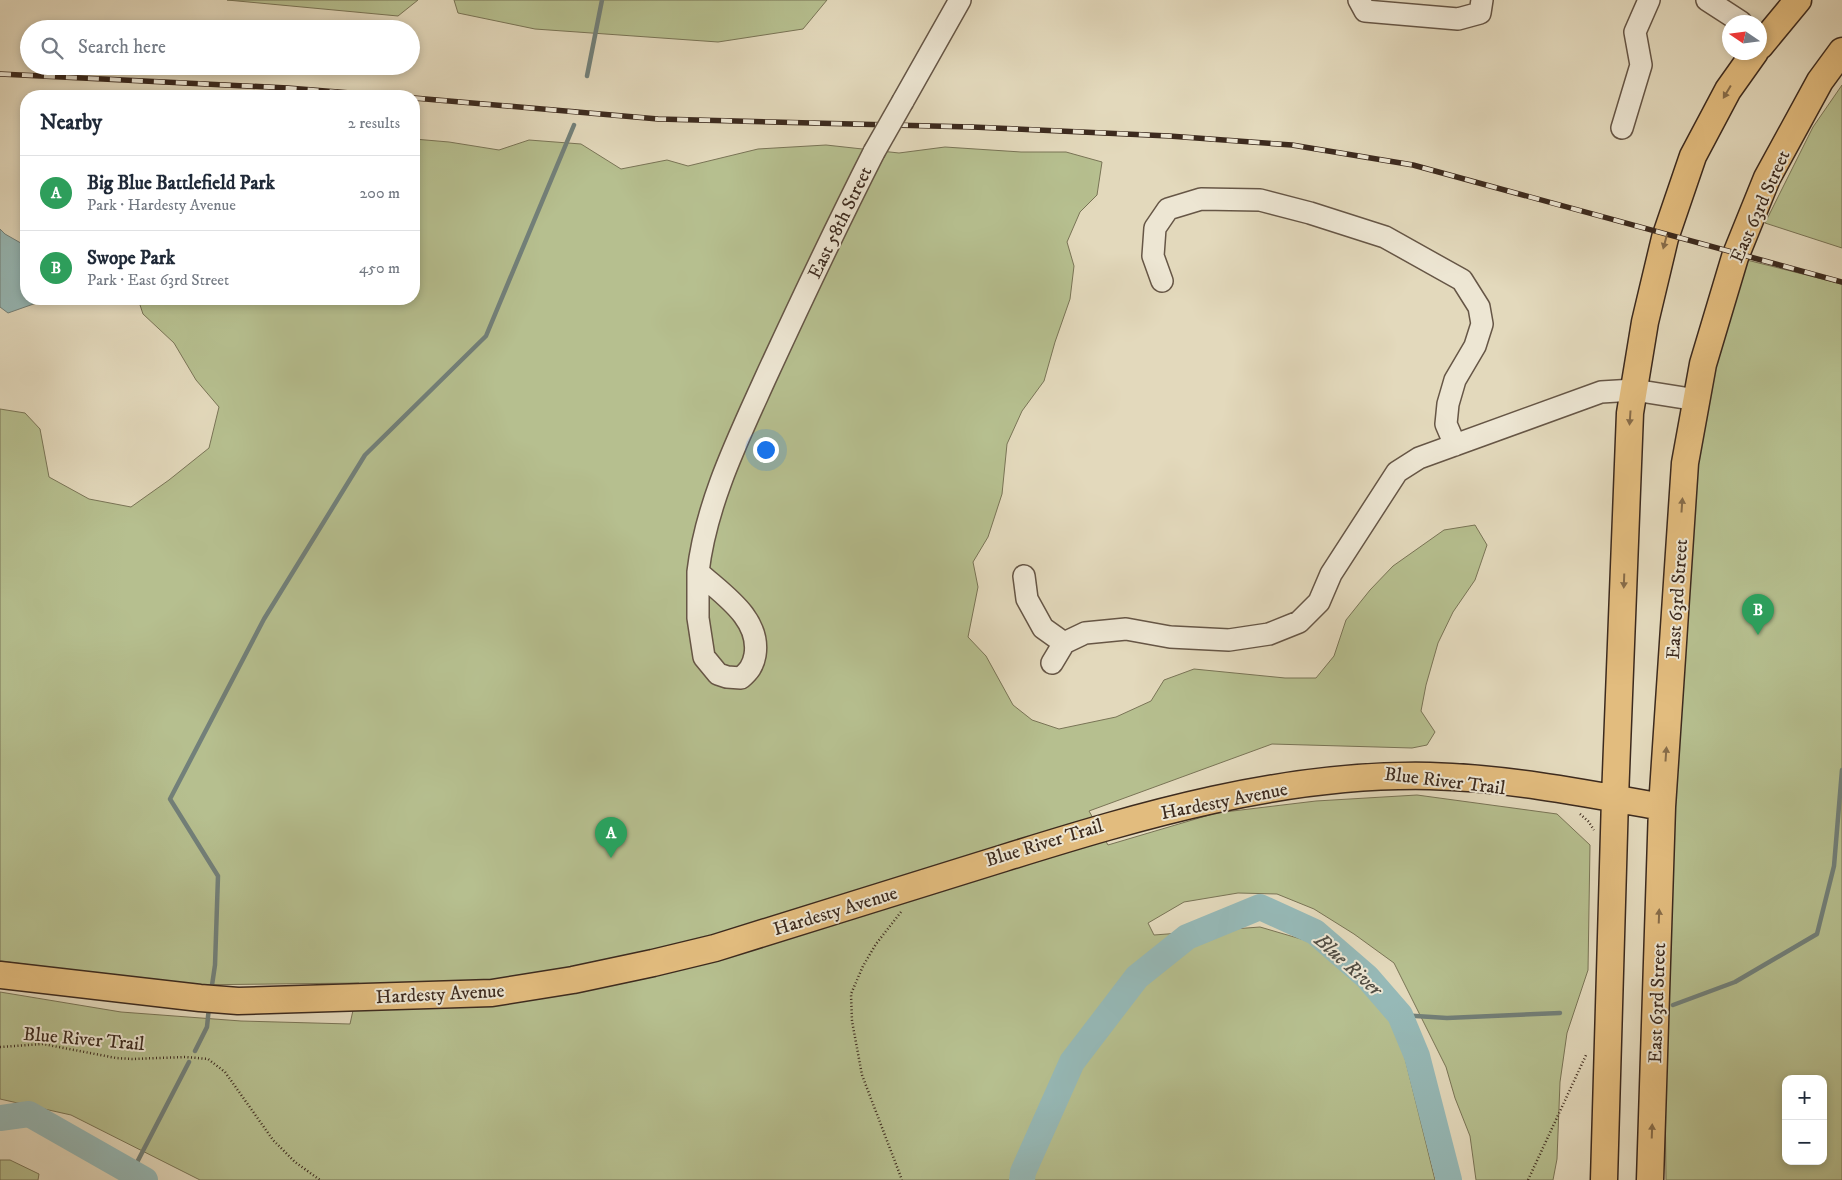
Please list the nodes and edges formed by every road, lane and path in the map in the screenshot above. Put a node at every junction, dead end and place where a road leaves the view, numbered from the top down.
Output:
1 (960, 0) edge
2 (1359, 0) edge
3 (1482, 0) edge
4 (1649, 0) edge
5 (1707, 0) edge
6 (1798, 0) edge
7 (1730, 15) edge
8 (1767, 35) edge
9 (1842, 51) edge
10 (1748, 60) edge
11 (1622, 128) dead end
12 (1162, 281) dead end
13 (1634, 390) junction
14 (1697, 400) junction
15 (1455, 445) junction
16 (698, 572) dead end
17 (1024, 576) dead end
18 (1064, 643) junction
19 (1052, 663) dead end
20 (1615, 798) junction
21 (1662, 806) junction
22 (1577, 812) dead end
23 (1595, 832) dead end
24 (902, 911) dead end
25 (0, 975) edge
26 (0, 1047) edge
27 (1587, 1053) dead end
28 (320, 1180) edge
29 (902, 1180) edge
30 (1528, 1180) edge
31 (1604, 1180) edge
32 (1650, 1180) edge

1 - 16 street, East 58th Street, bridge
2 - 3 street
4 - 11 street
5 - 7 street
6 - 8 main road
9 - 14 main road, East 63rd Street
10 -> 13 main road
12 - 15 street
13 - 14 street
13 - 15 street
13 -> 20 main road
21 -> 14 main road, East 63rd Street
15 - 18 street
17 - 18 street
18 - 19 street
20 - 21 main road, Hardesty Avenue
20 - 25 main road, Hardesty Avenue
20 - 31 main road
32 -> 21 main road, East 63rd Street
22 - 23 path
24 - 29 path
26 - 28 path, Blue River Trail
27 - 30 path

